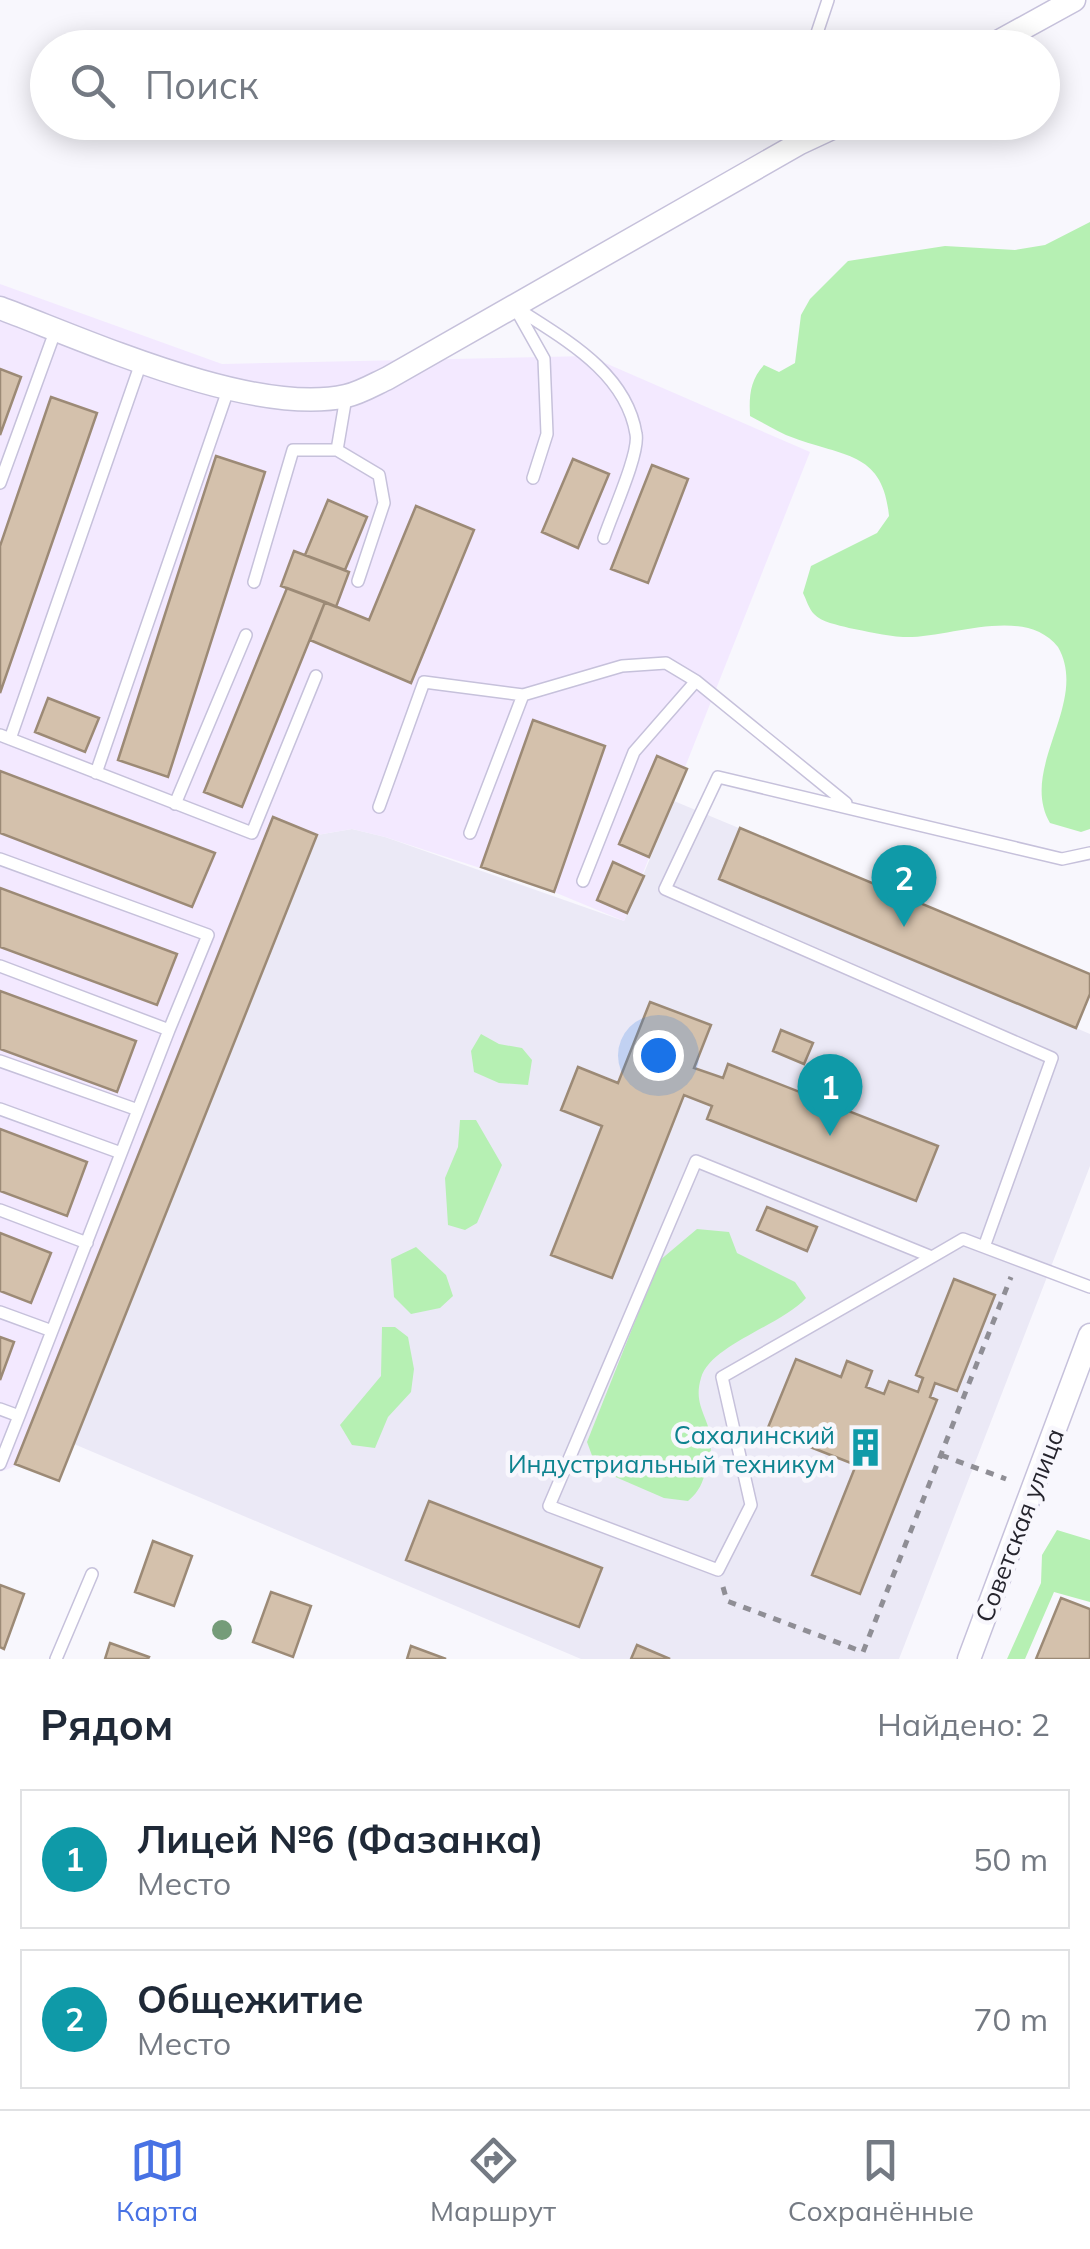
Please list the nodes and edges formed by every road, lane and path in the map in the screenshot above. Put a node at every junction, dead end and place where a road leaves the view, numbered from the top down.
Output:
1 (828, 0) edge
2 (1074, 0) edge
3 (818, 30) edge
4 (1019, 30) edge
5 (790, 140) edge
6 (514, 307) junction
7 (0, 308) edge
8 (56, 329) junction
9 (142, 360) junction
10 (228, 390) junction
11 (346, 396) junction
12 (337, 450) junction
13 (533, 478) dead end
14 (0, 483) edge
15 (604, 538) dead end
16 (358, 581) dead end
17 (254, 582) dead end
18 (246, 635) dead end
19 (316, 676) dead end
20 (696, 682) junction
21 (523, 694) junction
22 (5, 737) edge
23 (96, 773) junction
24 (175, 804) junction
25 (850, 806) junction
26 (379, 807) dead end
27 (470, 833) dead end
28 (1090, 853) edge
29 (0, 859) edge
30 (583, 882) dead end
31 (0, 966) edge
32 (169, 1030) junction
33 (0, 1061) edge
34 (0, 1109) edge
35 (138, 1110) junction
36 (122, 1153) junction
37 (0, 1210) edge
38 (86, 1242) junction
39 (984, 1247) junction
40 (932, 1257) junction
41 (1018, 1260) junction
42 (1090, 1287) edge
43 (0, 1312) edge
44 (52, 1332) junction
45 (1090, 1336) edge
46 (0, 1409) edge
47 (19, 1416) junction
48 (941, 1454) junction
49 (0, 1464) edge
50 (1006, 1479) dead end
51 (718, 1570) junction
52 (92, 1574) dead end
53 (56, 1659) edge
54 (969, 1659) edge

1 - 3 lane
2 - 4 street
5 - 6 street
6 - 11 street
6 - 13 lane
6 - 15 lane
7 - 8 street
8 - 9 street
8 - 14 lane
9 - 10 street
9 - 22 lane
10 - 11 street
10 - 23 lane
11 - 12 lane
12 - 16 lane
12 - 17 lane
18 - 24 lane
19 - 24 lane
20 - 21 lane
20 - 25 lane
20 - 30 lane
21 - 26 lane
21 - 27 lane
22 - 23 lane
23 - 24 lane
25 - 28 lane
25 - 39 lane
29 - 32 lane
31 - 32 lane
32 - 35 lane
33 - 35 lane
34 - 36 lane
35 - 36 lane
36 - 38 lane
37 - 38 lane
38 - 44 lane
39 - 40 lane
39 - 41 lane
40 - 51 lane
40 - 51 lane
41 - 42 lane
41 - 48 path
43 - 44 lane
44 - 47 lane
45 - 54 street, Советская улица
46 - 47 lane
47 - 49 lane
48 - 50 path
48 - 51 path
52 - 53 lane

